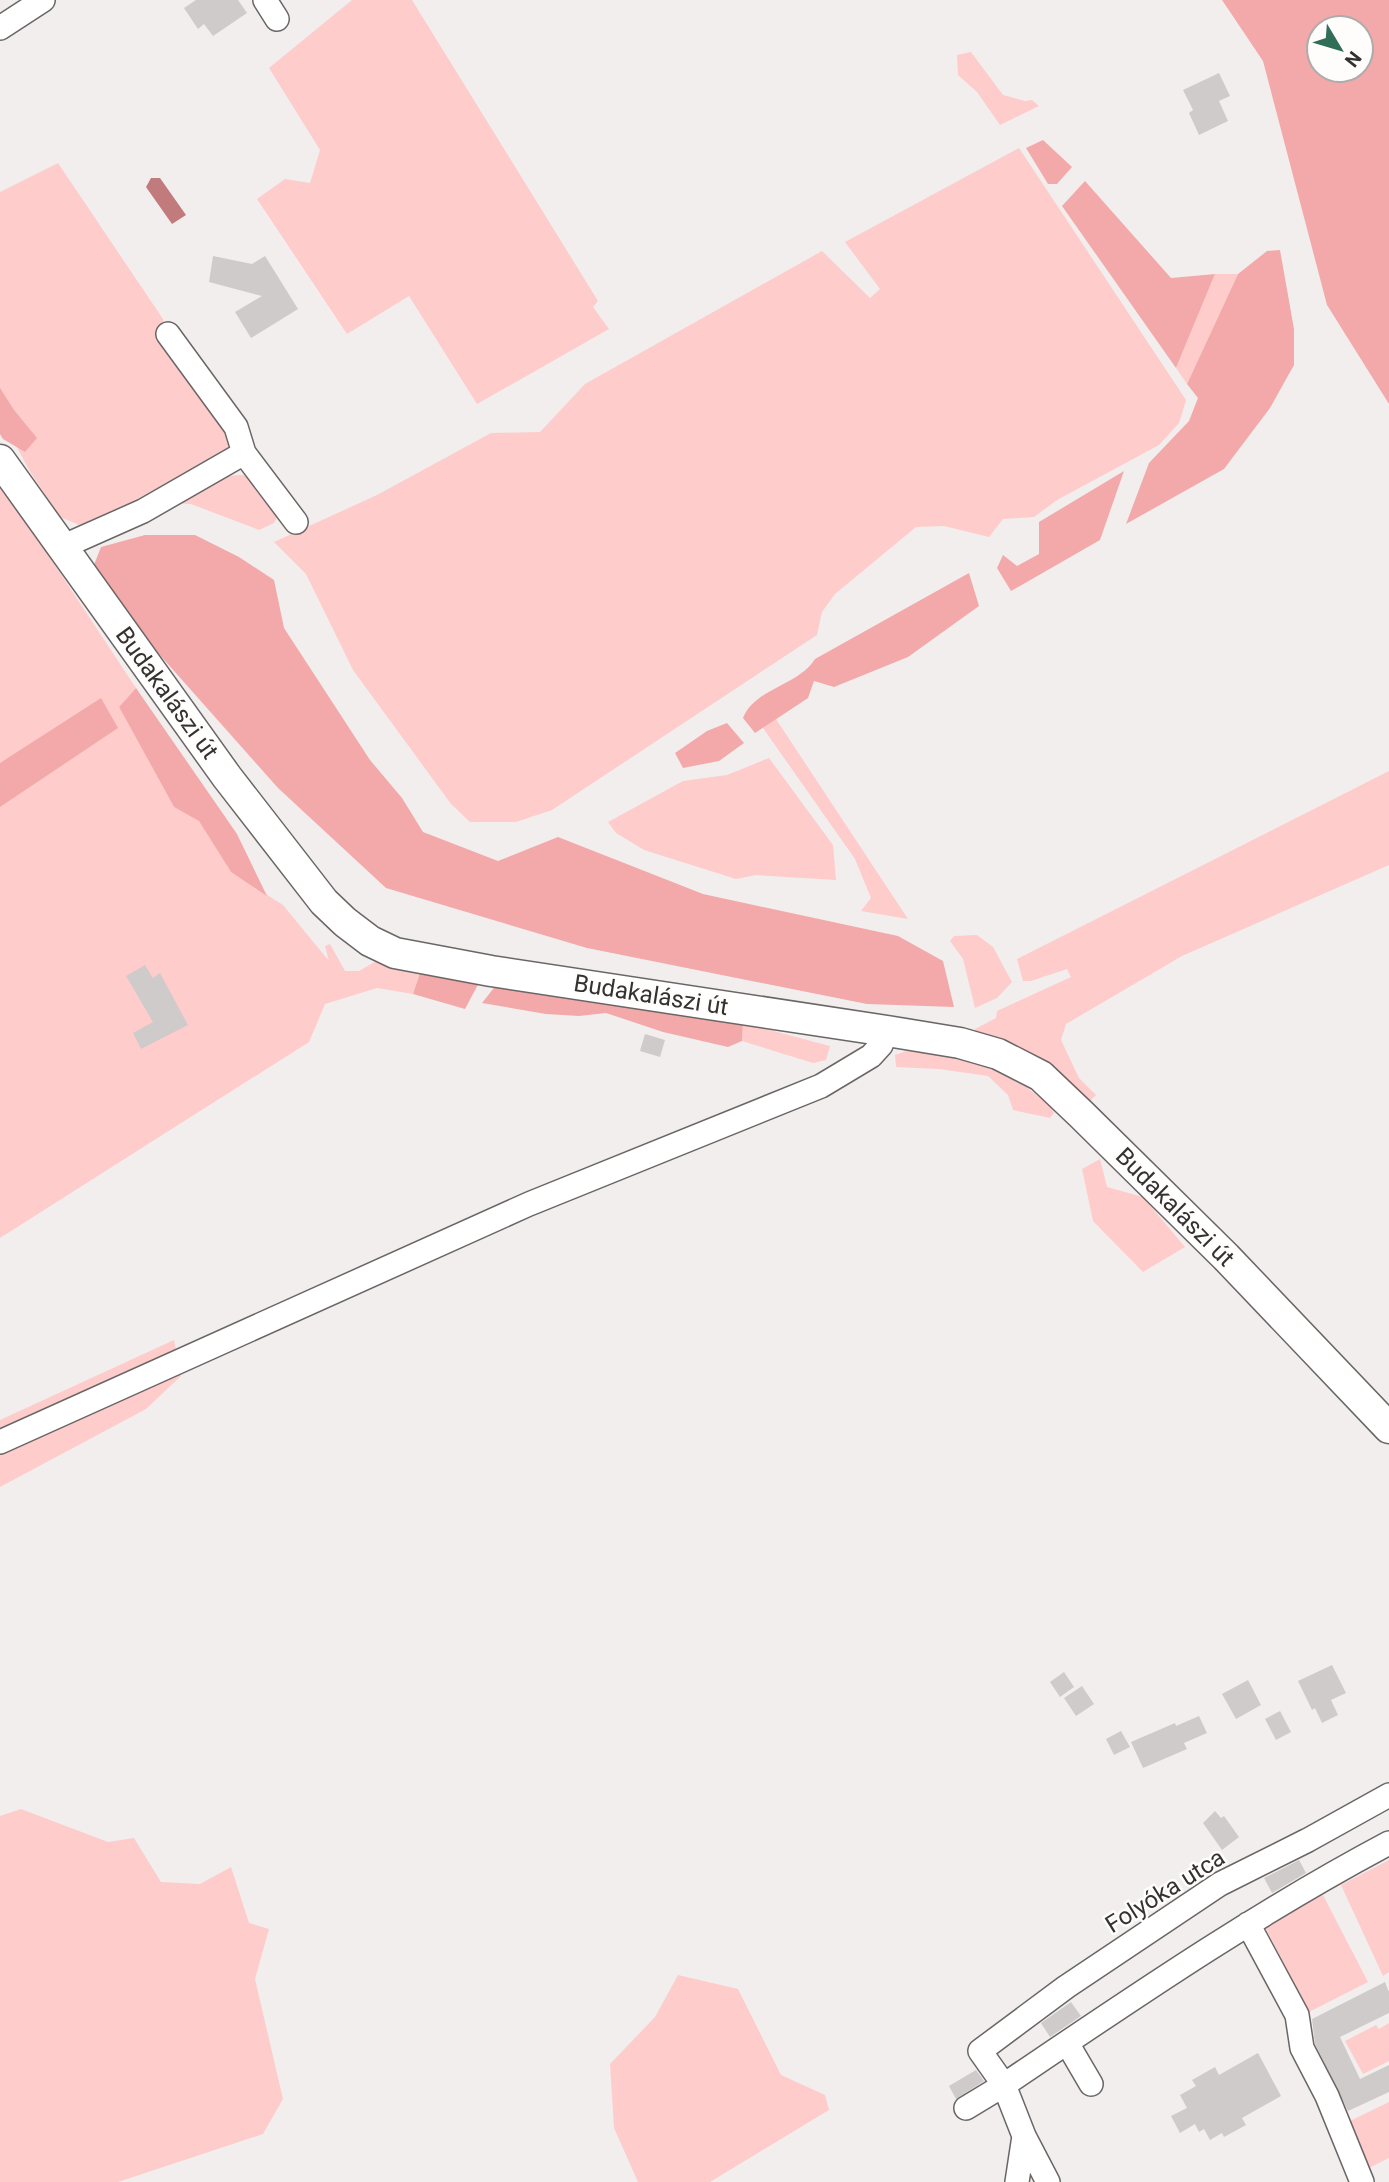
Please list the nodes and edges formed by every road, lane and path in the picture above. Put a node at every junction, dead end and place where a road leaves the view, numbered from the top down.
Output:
1 (11, 0) edge
2 (43, 0) edge
3 (1, 28) edge
4 (168, 334) dead end
5 (244, 453) junction
6 (0, 460) edge
7 (296, 522) dead end
8 (62, 547) junction
9 (887, 1031) junction
10 (1389, 1428) edge
11 (0, 1441) edge
12 (1389, 1795) edge
13 (1389, 1843) edge
14 (1248, 1924) junction
15 (1066, 2043) junction
16 (1091, 2084) dead end
17 (1004, 2085) junction
18 (965, 2108) dead end
19 (1024, 2136) junction
20 (1017, 2182) edge
21 (1048, 2182) edge
22 (1362, 2182) edge

1 - 3 street
2 - 3 street
4 - 5 street
5 - 7 street
5 - 8 street
6 - 8 main road, Budakalászi út
8 - 9 main road, Budakalászi út
9 - 10 main road, Budakalászi út
9 - 11 street
12 - 17 street, Folyóka utca
13 - 14 street
14 - 15 street
14 - 22 street
15 - 16 street
15 - 17 street
17 - 18 street
17 - 19 street
19 - 20 street
19 - 21 street

